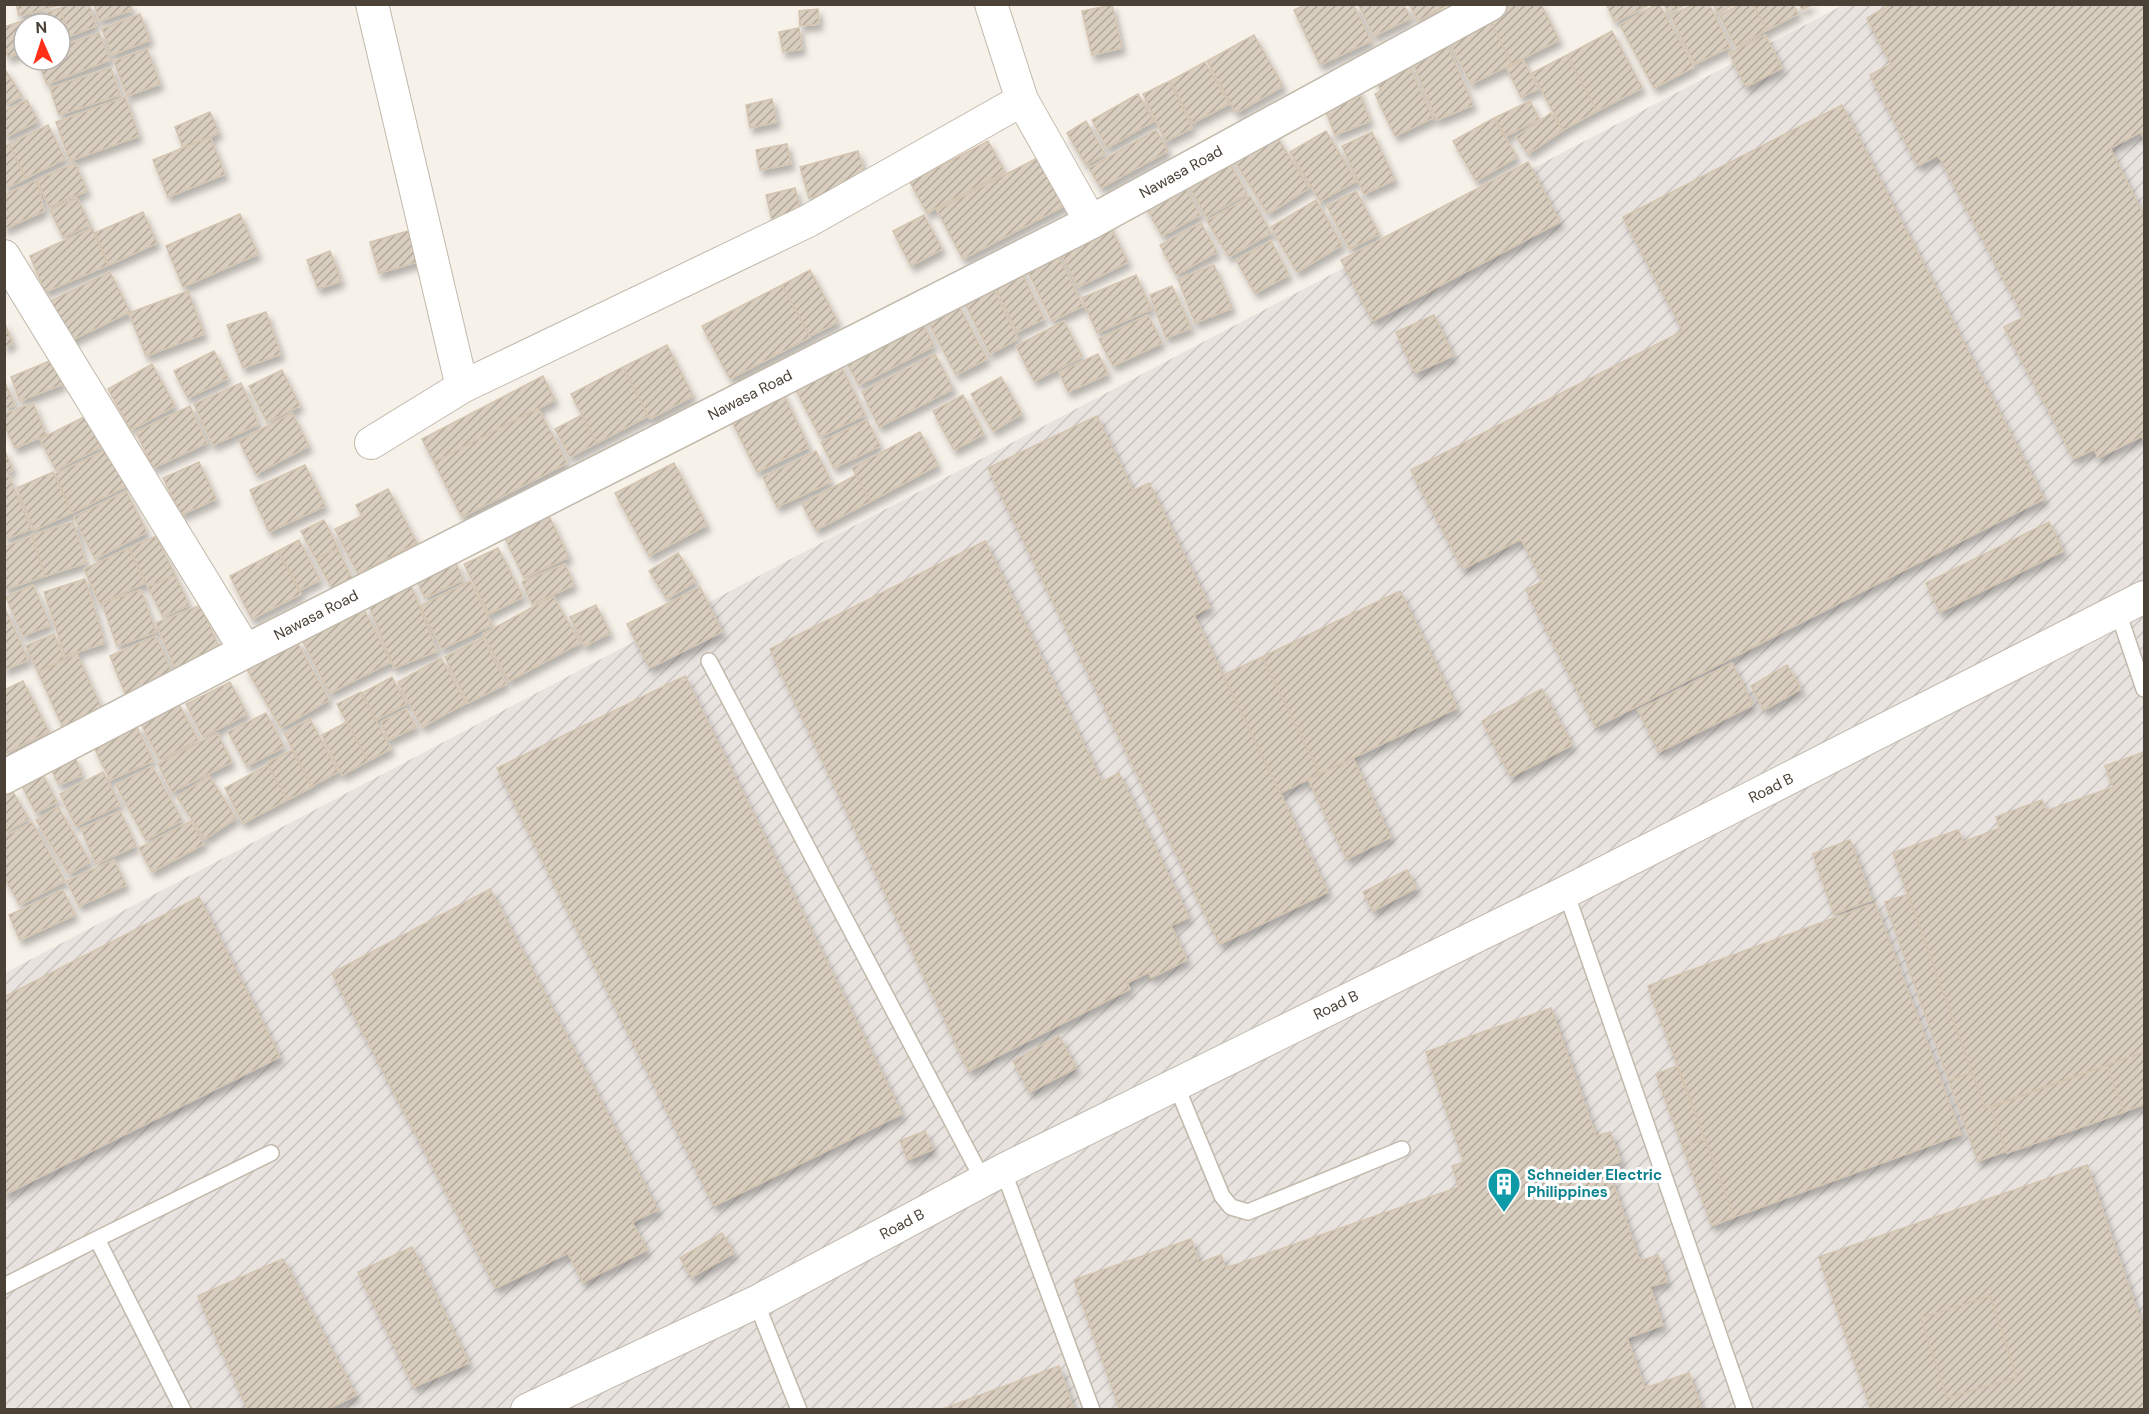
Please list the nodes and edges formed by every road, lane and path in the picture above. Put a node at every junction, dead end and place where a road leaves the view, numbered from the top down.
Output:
1 (372, 4) edge
2 (991, 4) edge
3 (1490, 4) edge
4 (1022, 100) junction
5 (1091, 222) junction
6 (4, 256) edge
7 (462, 387) junction
8 (371, 443) dead end
9 (2131, 605) edge
10 (246, 651) junction
11 (709, 660) dead end
12 (2145, 689) edge
13 (4, 777) edge
14 (1566, 892) junction
15 (1176, 1085) junction
16 (1402, 1149) dead end
17 (271, 1153) dead end
18 (993, 1175) junction
19 (97, 1239) junction
20 (4, 1286) edge
21 (756, 1302) junction
22 (183, 1410) edge
23 (526, 1410) edge
24 (799, 1410) edge
25 (1092, 1410) edge
26 (1745, 1410) edge

1 - 7 street
2 - 4 street
3 - 5 street, Nawasa Road
4 - 5 street
4 - 7 street
5 - 10 street, Nawasa Road
6 - 10 street
7 - 8 street
9 - 12 lane
9 - 14 street, Road B
10 - 13 street, Nawasa Road
11 - 18 lane
14 - 15 street, Road B
14 - 26 lane
15 - 16 lane
15 - 18 street, Road B
17 - 19 lane
18 - 21 street, Road B
18 - 25 lane
19 - 20 lane
19 - 22 lane
21 - 23 street, Road B
21 - 24 lane

